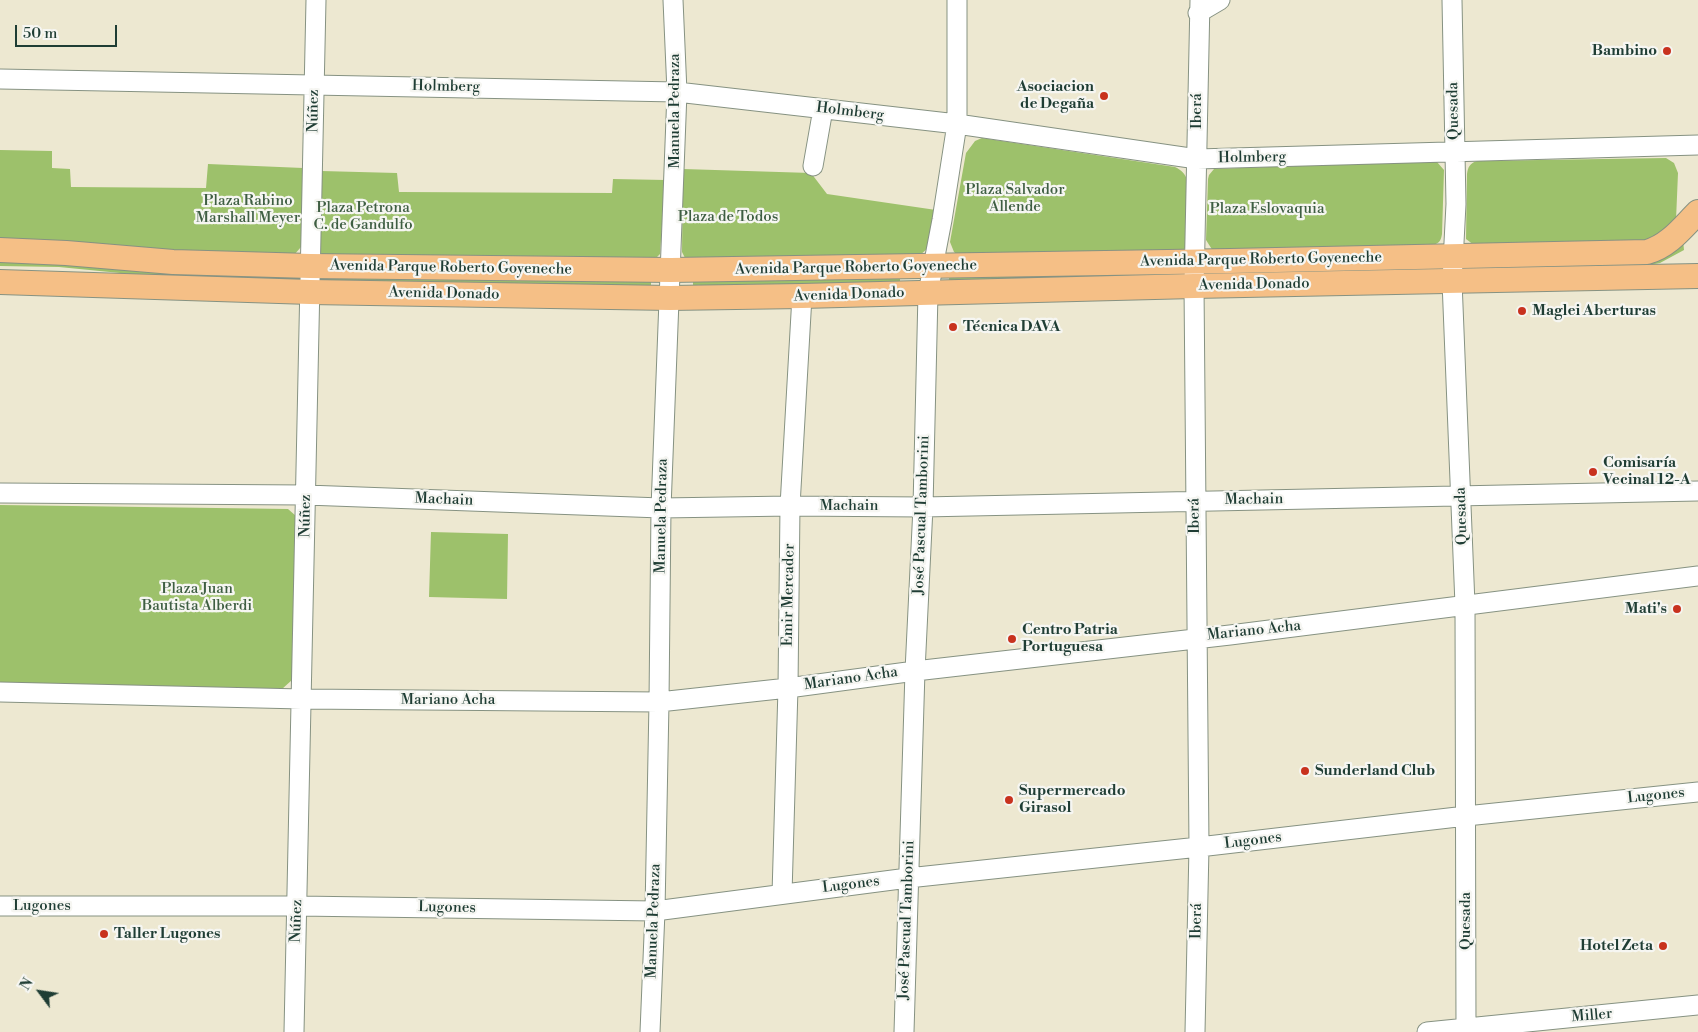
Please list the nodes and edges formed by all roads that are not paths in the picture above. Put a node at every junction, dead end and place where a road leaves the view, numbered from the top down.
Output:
1 (316, 0) edge
2 (674, 0) edge
3 (957, 0) edge
4 (1220, 0) edge
5 (1452, 0) edge
6 (1199, 7) edge
7 (0, 79) edge
8 (315, 85) junction
9 (677, 92) junction
10 (822, 109) junction
11 (957, 124) junction
12 (1698, 145) edge
13 (1455, 153) junction
14 (1197, 159) junction
15 (813, 166) dead end
16 (1698, 212) edge
17 (0, 250) edge
18 (1453, 256) junction
19 (1195, 262) junction
20 (310, 266) junction
21 (932, 267) junction
22 (671, 270) junction
23 (1698, 276) edge
24 (1452, 281) junction
25 (0, 282) edge
26 (1194, 286) junction
27 (310, 292) junction
28 (928, 293) junction
29 (802, 296) junction
30 (670, 298) junction
31 (1698, 490) edge
32 (0, 493) edge
33 (306, 495) junction
34 (1462, 495) junction
35 (1195, 501) junction
36 (790, 506) junction
37 (923, 507) junction
38 (661, 508) junction
39 (1698, 576) edge
40 (1465, 605) junction
41 (1196, 638) junction
42 (915, 671) junction
43 (788, 688) junction
44 (0, 692) edge
45 (302, 699) junction
46 (659, 702) junction
47 (1698, 792) edge
48 (1466, 816) junction
49 (1198, 847) junction
50 (908, 878) junction
51 (782, 894) junction
52 (0, 906) edge
53 (298, 906) junction
54 (655, 911) junction
55 (1698, 1005) edge
56 (1466, 1030) edge
57 (294, 1032) edge
58 (650, 1032) edge
59 (904, 1032) edge
60 (1195, 1032) edge
61 (1427, 1032) edge

1 - 8 street, Núñez
2 - 9 street, Manuela Pedraza
3 - 11 street, José Pascual Tamborini
4 - 6 street
5 - 13 street, Quesada
6 - 14 street, Iberá
7 - 8 street, Holmberg
8 - 9 street, Holmberg
8 - 20 street, Núñez
9 - 10 street, Holmberg
9 - 22 street, Manuela Pedraza
10 - 11 street, Holmberg
10 - 15 street
11 - 14 street, Holmberg
11 - 21 street, José Pascual Tamborini
12 - 13 street, Holmberg
13 - 14 street, Holmberg
13 - 18 street, Quesada
14 - 19 street, Iberá
16 - 18 main road, Avenida Parque Roberto Goyeneche
17 - 20 main road, Avenida Parque Roberto Goyeneche
18 - 19 main road, Avenida Parque Roberto Goyeneche
18 - 24 street, Quesada
19 - 21 main road, Avenida Parque Roberto Goyeneche
19 - 26 street, Iberá
20 - 22 main road, Avenida Parque Roberto Goyeneche
20 - 27 street, Núñez
21 - 22 main road, Avenida Parque Roberto Goyeneche
21 - 28 street, José Pascual Tamborini
22 - 30 street, Manuela Pedraza
23 - 24 main road, Avenida Donado
24 - 26 main road, Avenida Donado
24 - 34 street, Quesada
25 - 27 main road, Avenida Donado
26 - 28 main road, Avenida Donado
26 - 35 street, Iberá
27 - 30 main road, Avenida Donado
27 - 33 street, Núñez
28 - 29 main road, Avenida Donado
28 - 37 street, José Pascual Tamborini
29 - 30 main road, Avenida Donado
29 - 36 street, Emir Mercader
30 - 38 street, Manuela Pedraza
31 - 34 street, Machain
32 - 33 street, Machain
33 - 38 street, Machain
33 - 45 street, Núñez
34 - 35 street, Machain
34 - 40 street, Quesada
35 - 37 street, Machain
35 - 41 street, Iberá
36 - 37 street, Machain
36 - 38 street, Machain
36 - 43 street, Emir Mercader
37 - 42 street, José Pascual Tamborini
38 - 46 street, Manuela Pedraza
39 - 40 street, Mariano Acha
40 - 41 street, Mariano Acha
40 - 48 street, Quesada
41 - 42 street, Mariano Acha
41 - 49 street, Iberá
42 - 43 street, Mariano Acha
42 - 50 street, José Pascual Tamborini
43 - 46 street, Mariano Acha
43 - 51 street, Emir Mercader
44 - 45 street, Mariano Acha
45 - 46 street, Mariano Acha
45 - 53 street, Núñez
46 - 54 street, Manuela Pedraza
47 - 48 street, Lugones
48 - 49 street, Lugones
48 - 56 street, Quesada
49 - 50 street, Lugones
49 - 60 street, Iberá
50 - 51 street, Lugones
50 - 59 street, José Pascual Tamborini
51 - 54 street, Lugones
52 - 53 street, Lugones
53 - 54 street, Lugones
53 - 57 street, Núñez
54 - 58 street, Manuela Pedraza
55 - 56 street, Miller
56 - 61 street, Miller

